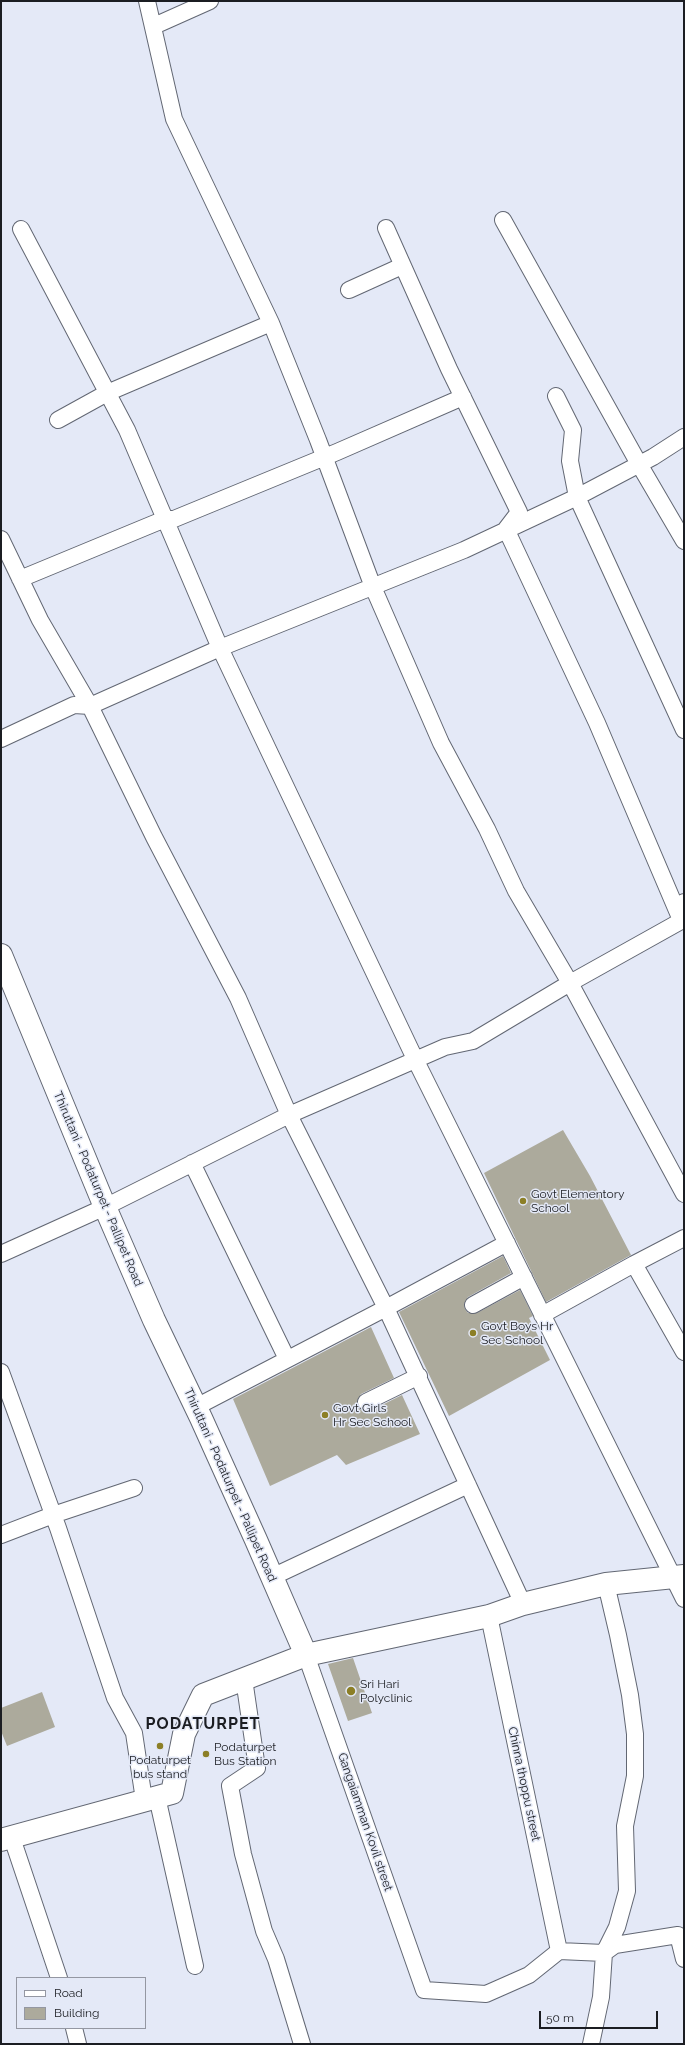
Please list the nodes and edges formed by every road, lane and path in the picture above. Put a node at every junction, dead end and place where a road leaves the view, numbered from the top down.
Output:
1 (147, 1) edge
2 (210, 1) edge
3 (154, 26) junction
4 (503, 220) dead end
5 (386, 228) dead end
6 (21, 229) dead end
7 (402, 266) junction
8 (349, 290) dead end
9 (271, 323) junction
10 (107, 393) junction
11 (556, 396) dead end
12 (463, 397) junction
13 (58, 420) dead end
14 (684, 437) edge
15 (324, 457) junction
16 (639, 464) junction
17 (577, 497) junction
18 (165, 519) junction
19 (506, 529) junction
20 (1, 539) edge
21 (684, 542) edge
22 (12, 572) edge
23 (373, 587) junction
24 (220, 648) junction
25 (90, 706) junction
26 (684, 730) edge
27 (1, 739) edge
28 (684, 902) edge
29 (682, 924) edge
30 (1, 955) edge
31 (570, 983) junction
32 (416, 1061) junction
33 (289, 1115) junction
34 (192, 1163) junction
35 (684, 1194) edge
36 (105, 1207) junction
37 (684, 1238) edge
38 (507, 1243) junction
39 (1, 1254) edge
40 (634, 1264) junction
41 (524, 1277) junction
42 (473, 1305) dead end
43 (386, 1308) junction
44 (542, 1314) junction
45 (684, 1352) edge
46 (288, 1359) junction
47 (1, 1372) edge
48 (418, 1376) junction
49 (366, 1402) dead end
50 (196, 1407) junction
51 (468, 1485) junction
52 (134, 1488) dead end
53 (53, 1515) junction
54 (1, 1535) edge
55 (679, 1576) edge
56 (272, 1577) junction
57 (606, 1584) junction
58 (684, 1599) edge
59 (523, 1604) junction
60 (489, 1616) junction
61 (306, 1655) junction
62 (244, 1679) junction
63 (150, 1799) junction
64 (7, 1839) edge
65 (681, 1934) edge
66 (559, 1951) junction
67 (604, 1953) junction
68 (684, 1959) edge
69 (195, 1966) dead end
70 (59, 1977) edge
71 (74, 2029) edge
72 (78, 2044) edge
73 (302, 2044) edge
74 (591, 2044) edge

1 - 3 street
2 - 3 street
3 - 9 street
4 - 16 street
5 - 7 street
6 - 10 street
7 - 8 street
7 - 12 street
9 - 10 street
9 - 15 street
10 - 13 street
10 - 18 street
11 - 17 street
12 - 15 street
12 - 19 street
14 - 16 street
15 - 18 street
15 - 23 street
16 - 17 street
16 - 21 street
17 - 19 street
17 - 26 street
18 - 22 street
18 - 24 street
19 - 23 street
19 - 29 street
20 - 22 street
22 - 25 street
23 - 24 street
23 - 31 street
24 - 25 street
24 - 32 street
25 - 27 street
25 - 33 street
28 - 29 street
29 - 31 street
30 - 36 main road, Thiruttani - Podaturpet - Pallipet Road
31 - 32 street
31 - 35 street
32 - 33 street
32 - 38 street
33 - 34 street
33 - 43 street
34 - 36 street
34 - 46 street
36 - 39 street
36 - 50 main road, Thiruttani - Podaturpet - Pallipet Road
37 - 40 street
38 - 41 street
38 - 43 street
40 - 44 street
40 - 45 street
41 - 42 street
41 - 44 street
43 - 46 street
43 - 48 street
44 - 55 street
46 - 50 street
47 - 53 street
48 - 49 street
48 - 51 street
50 - 56 main road, Thiruttani - Podaturpet - Pallipet Road
51 - 56 street
51 - 59 street
52 - 53 street
53 - 54 street
53 - 63 street
55 - 57 main road
55 - 58 street
56 - 61 main road, Thiruttani - Podaturpet - Pallipet Road
57 - 59 main road
57 - 67 street
59 - 60 main road
60 - 61 main road
60 - 66 street, Chinna thoppu street
61 - 62 main road
61 - 66 street, Gangaiamman Kovil street
62 - 63 main road
62 - 73 street
63 - 64 main road
63 - 69 street
64 - 70 street
65 - 67 street
65 - 68 street
66 - 67 street
67 - 74 street
71 - 72 street

